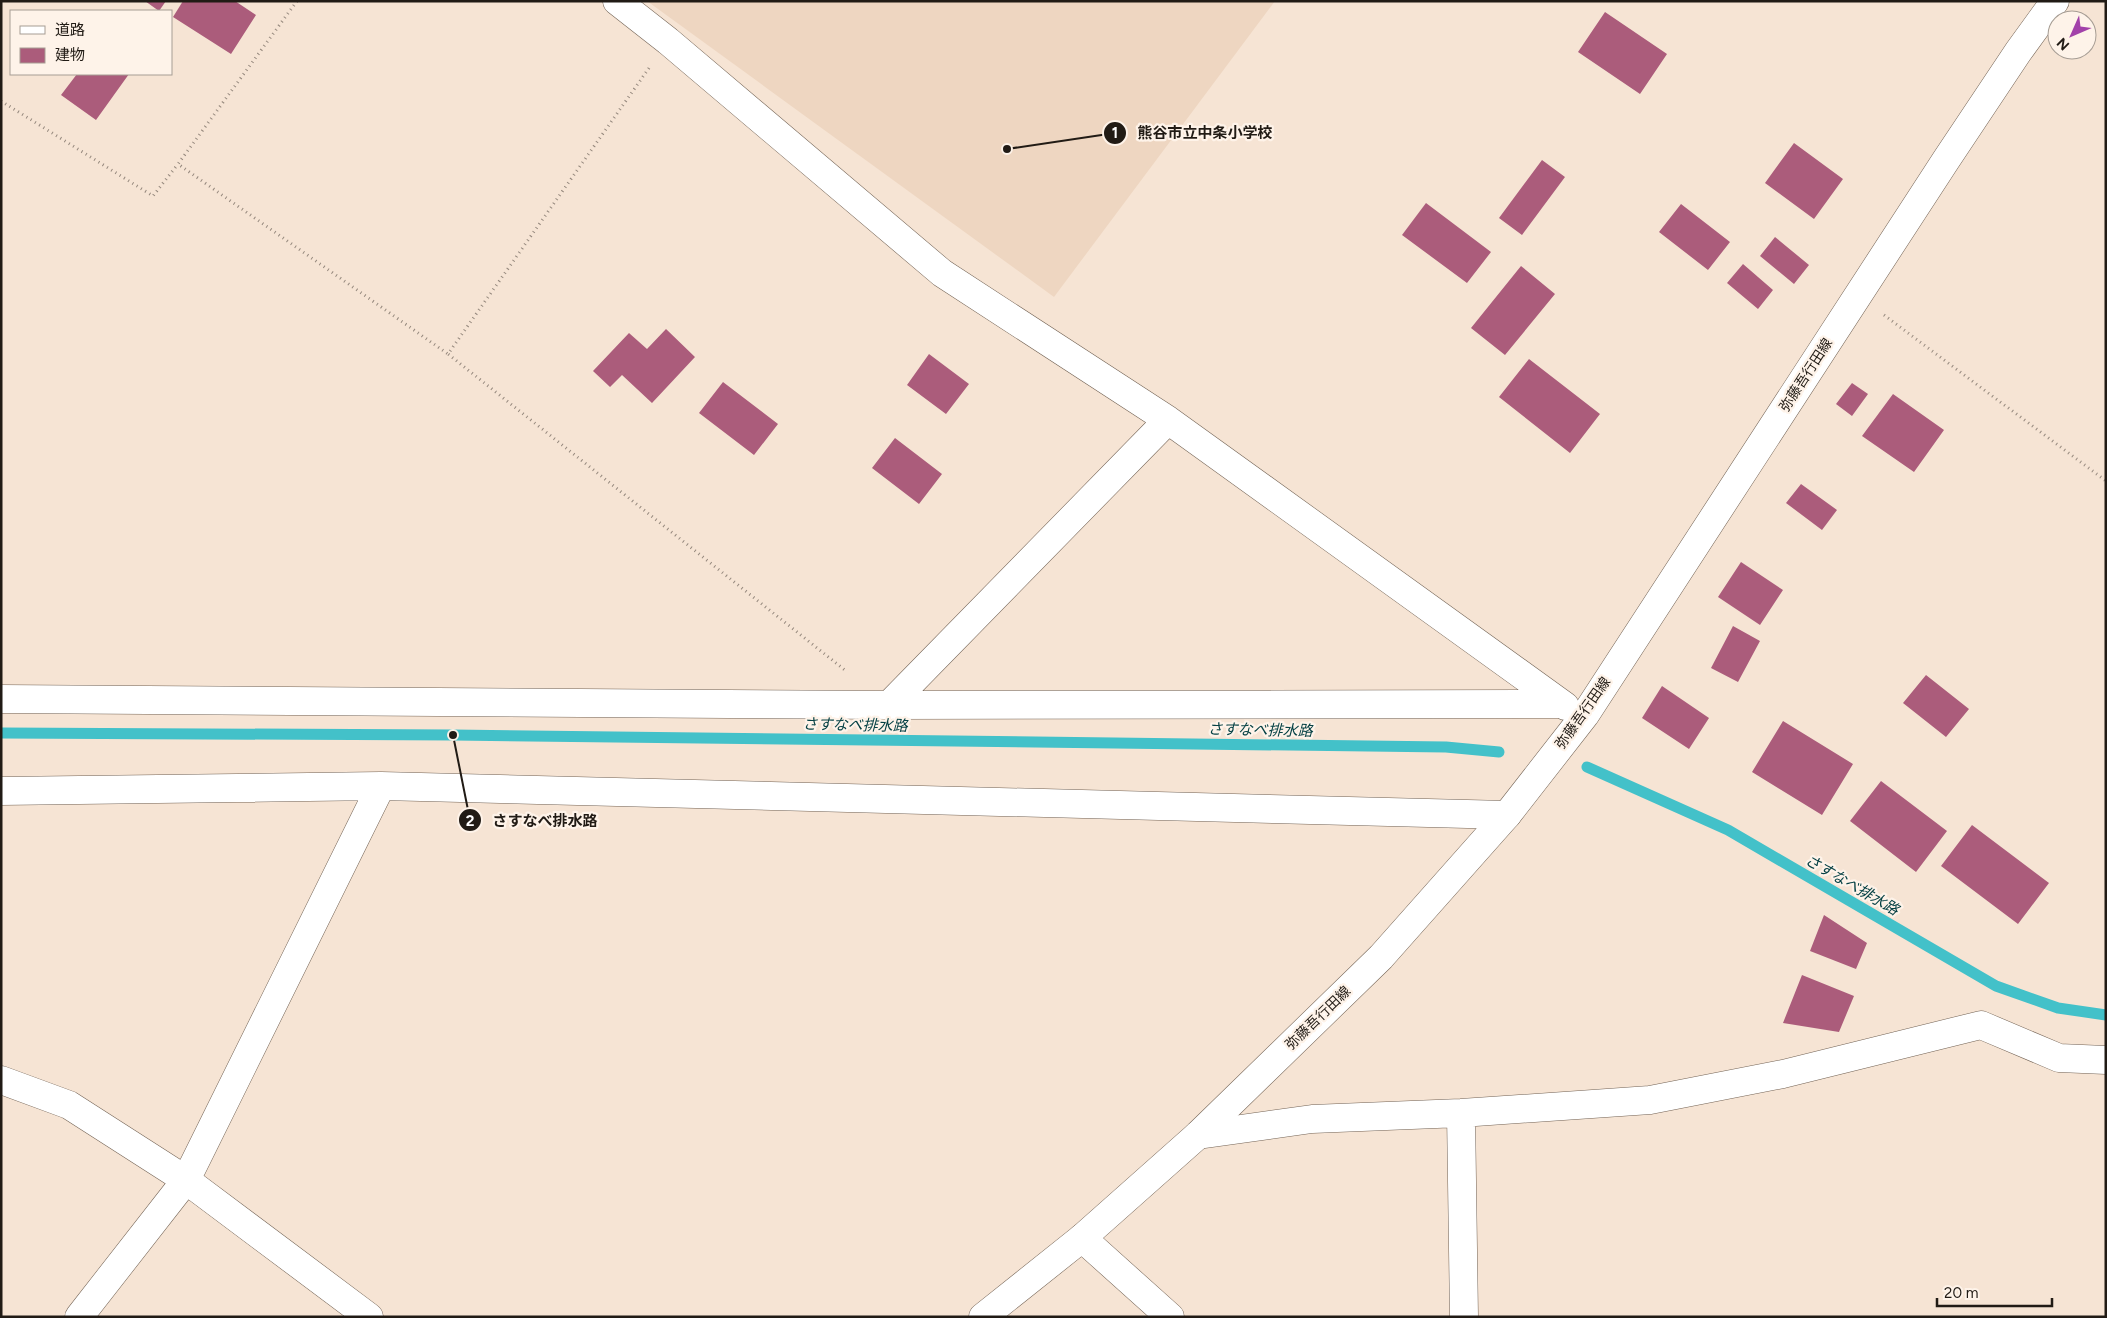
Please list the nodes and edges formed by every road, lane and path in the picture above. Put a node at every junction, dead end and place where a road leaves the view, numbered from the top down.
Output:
1 (297, 1) edge
2 (617, 1) edge
3 (2055, 1) edge
4 (668, 41) junction
5 (1, 101) edge
6 (178, 164) junction
7 (1858, 295) junction
8 (448, 354) junction
9 (1168, 420) junction
10 (2106, 481) edge
11 (1, 699) edge
12 (889, 705) junction
13 (1573, 709) junction
14 (381, 786) junction
15 (1, 791) edge
16 (1507, 815) junction
17 (2106, 1060) edge
18 (1, 1080) edge
19 (1461, 1112) junction
20 (1198, 1136) junction
21 (186, 1180) junction
22 (1082, 1238) junction
23 (79, 1317) edge
24 (369, 1317) edge
25 (983, 1317) edge
26 (1170, 1317) edge
27 (1464, 1317) edge

1 - 6 path
2 - 4 street
3 - 7 street, 弥藤吾行田線
4 - 8 path
4 - 9 street
5 - 6 path
6 - 8 path
7 - 10 path
7 - 13 street, 弥藤吾行田線
8 - 12 path
9 - 12 street
9 - 13 street
11 - 12 street
12 - 13 street
13 - 16 street, 弥藤吾行田線
14 - 15 street
14 - 16 street
14 - 21 street
16 - 20 street, 弥藤吾行田線
17 - 19 street
18 - 21 street
19 - 20 street
19 - 27 street
20 - 22 street, 弥藤吾行田線
21 - 23 street
21 - 24 street
22 - 25 street, 弥藤吾行田線
22 - 26 street

